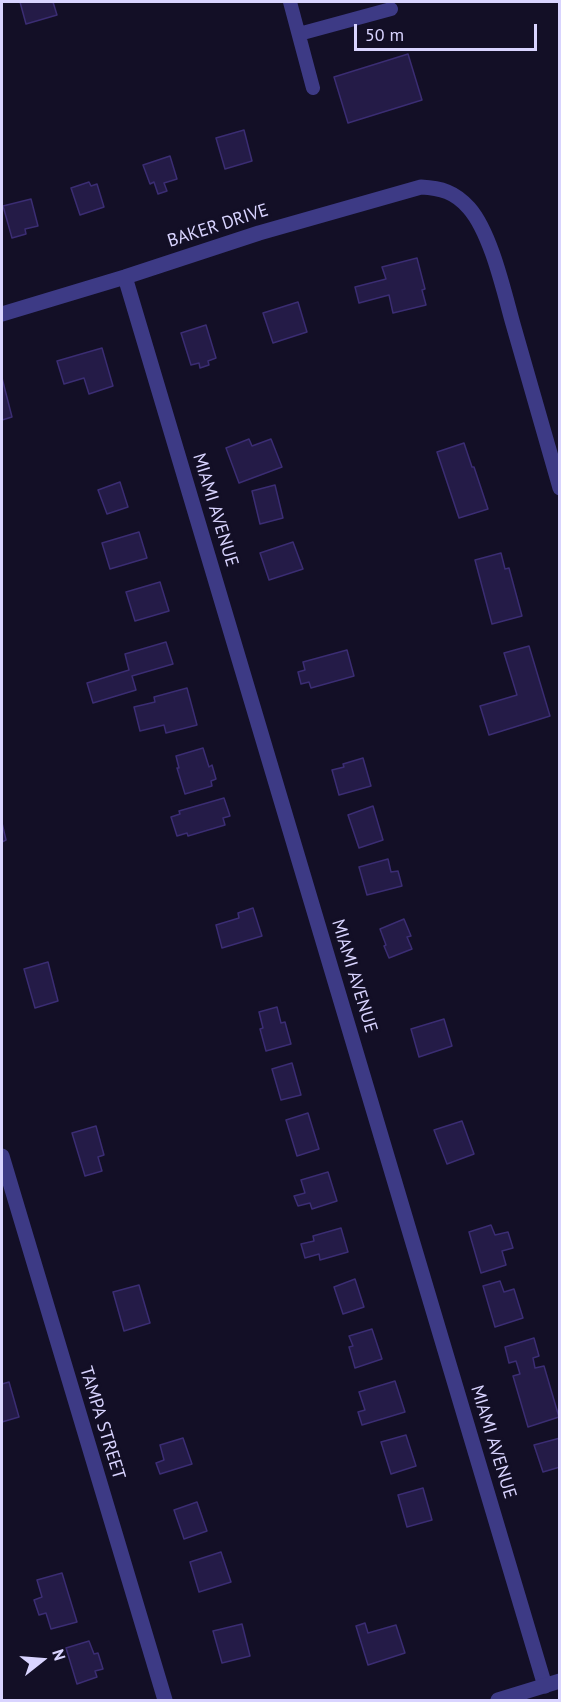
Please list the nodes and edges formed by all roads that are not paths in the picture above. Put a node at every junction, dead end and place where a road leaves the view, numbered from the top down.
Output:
1 (290, 2) edge
2 (391, 9) dead end
3 (299, 34) junction
4 (313, 88) dead end
5 (126, 277) junction
6 (2, 314) edge
7 (560, 488) edge
8 (2, 1156) edge
9 (552, 1684) edge
10 (165, 1701) edge
11 (498, 1701) edge

1 - 3 lane
2 - 3 lane
3 - 4 lane
5 - 6 street, BAKER DRIVE
5 - 7 street, BAKER DRIVE
5 - 9 street, MIAMI AVENUE
8 - 10 street, TAMPA STREET
9 - 11 street

